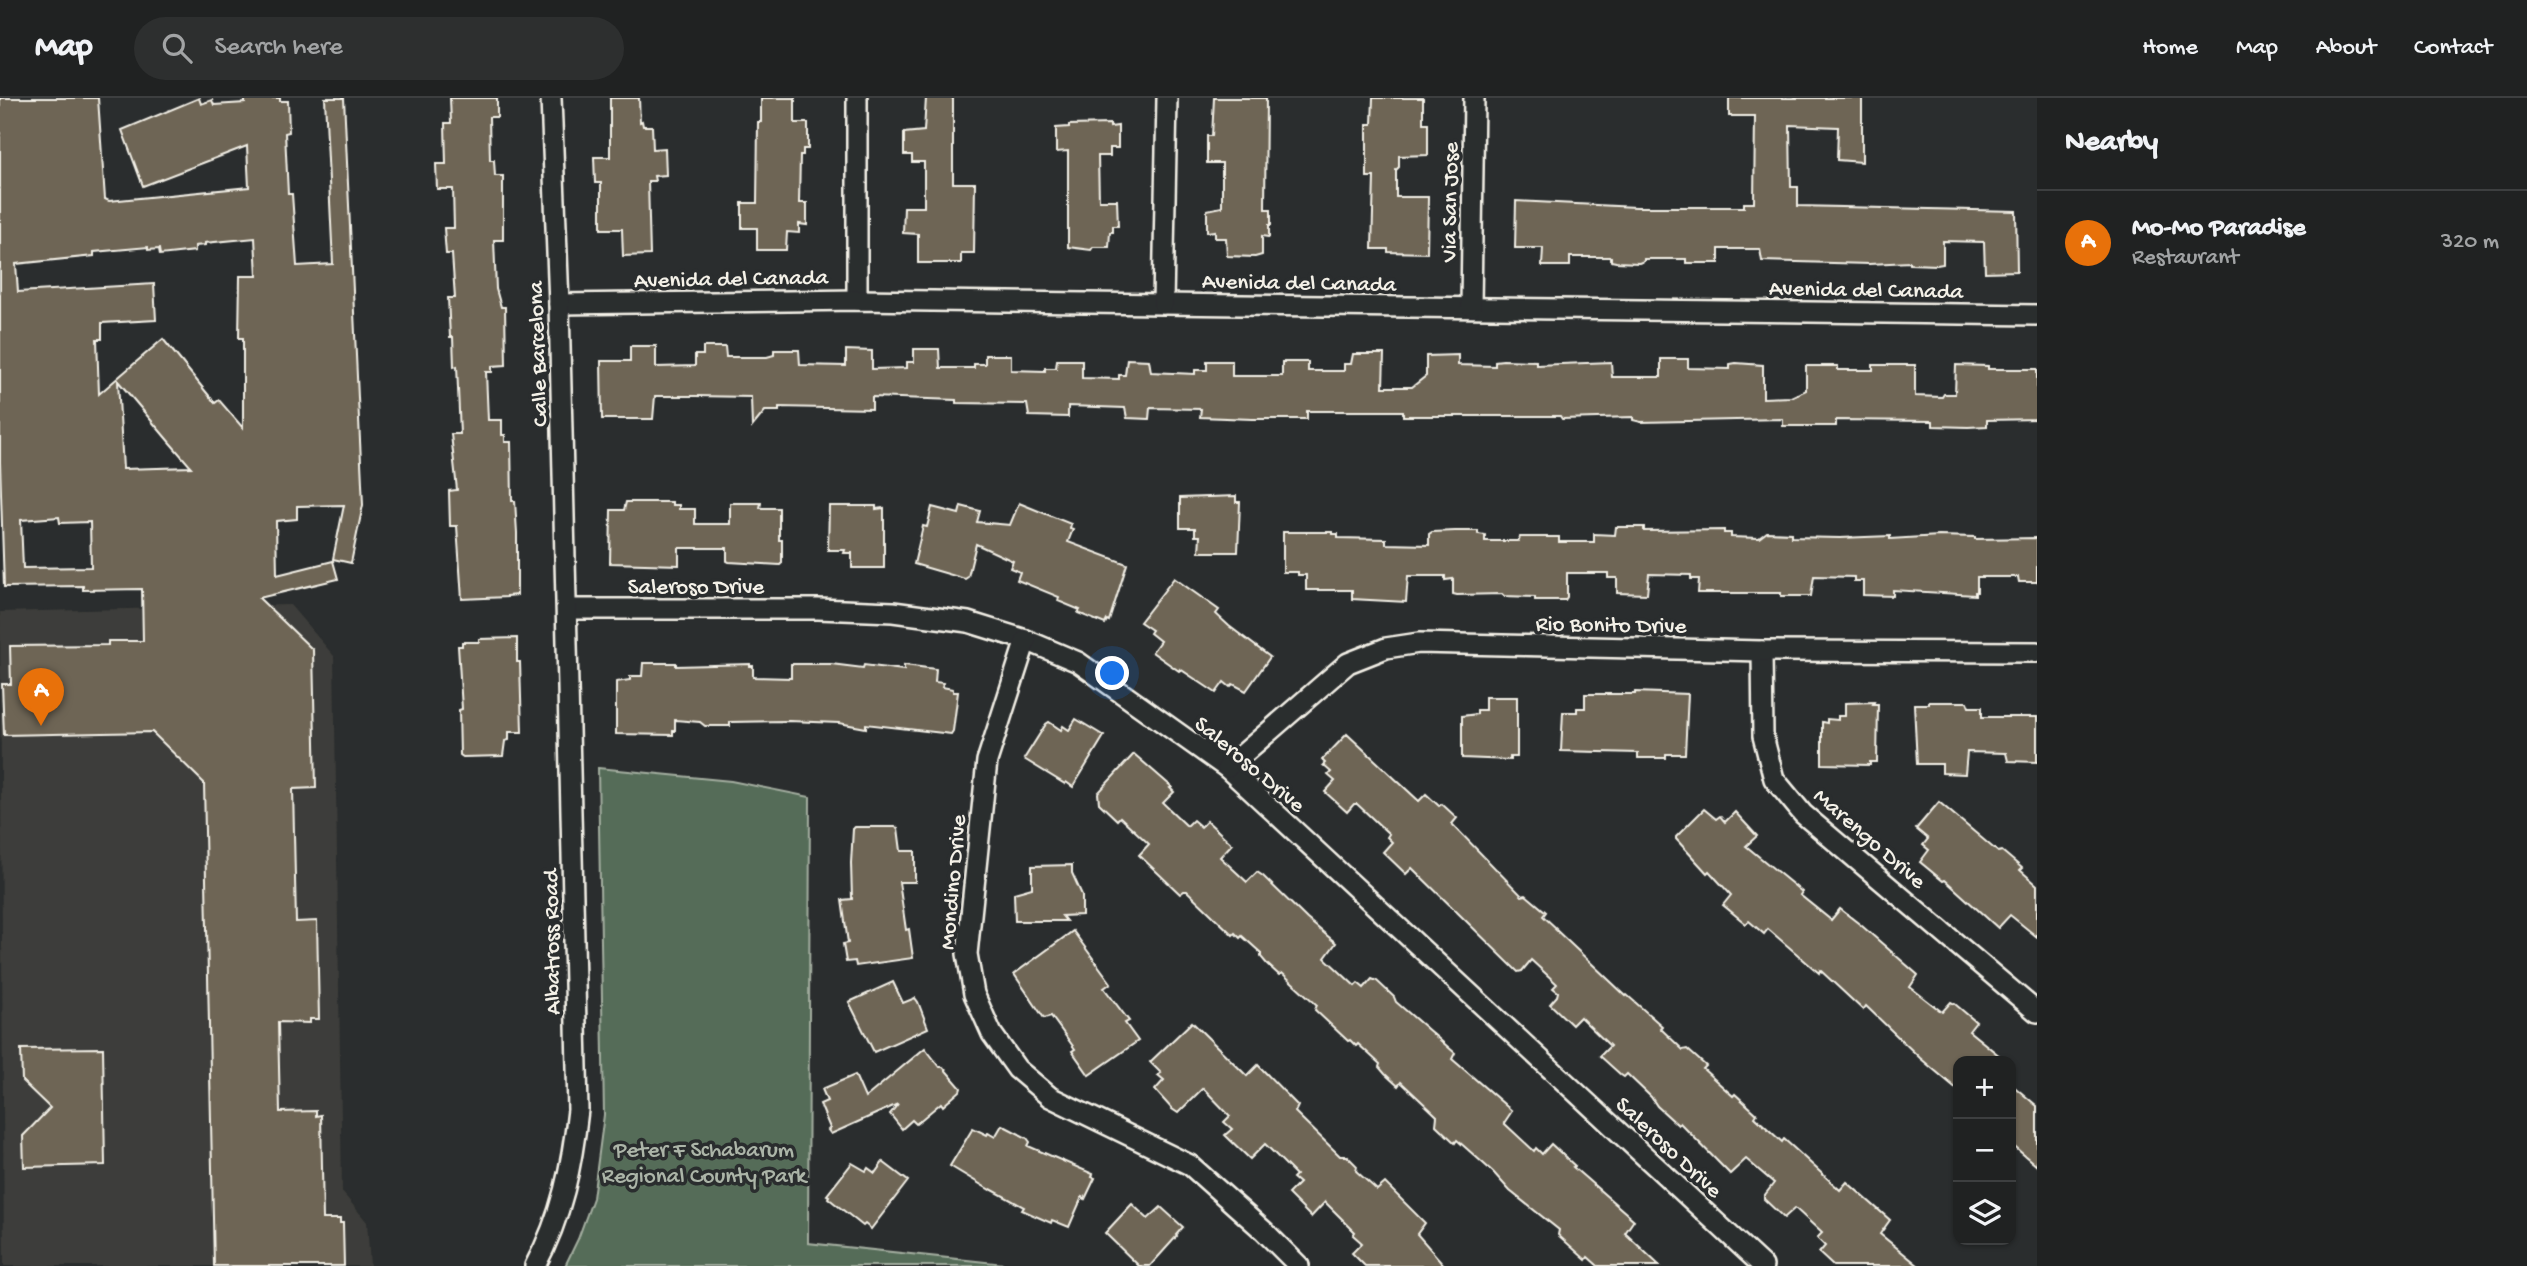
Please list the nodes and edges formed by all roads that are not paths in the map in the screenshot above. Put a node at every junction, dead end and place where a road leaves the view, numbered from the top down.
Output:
1 (551, 98) edge
2 (857, 98) edge
3 (1167, 98) edge
4 (1474, 98) edge
5 (857, 300) junction
6 (559, 304) junction
7 (1163, 304) junction
8 (1471, 307) junction
9 (2037, 315) edge
10 (568, 609) junction
11 (1026, 640) junction
12 (1762, 651) junction
13 (2037, 652) edge
14 (1227, 768) junction
15 (2037, 1012) edge
16 (535, 1266) edge
17 (1299, 1266) edge
18 (1763, 1266) edge

1 - 6 street, Calle Barcelona
2 - 5 street
3 - 7 street
4 - 8 street, Via San Jose
5 - 6 street, Avenida del Canada
5 - 7 street, Avenida del Canada
6 - 10 street, Calle Barcelona
7 - 8 street, Avenida del Canada
8 - 9 street, Avenida del Canada
10 - 11 street, Saleroso Drive
10 - 16 street, Albatross Road
11 - 14 street, Saleroso Drive
11 - 17 street, Mondino Drive
12 - 13 street, Rio Bonito Drive
12 - 14 street, Rio Bonito Drive
12 - 15 street, Marengo Drive
14 - 18 street, Saleroso Drive

